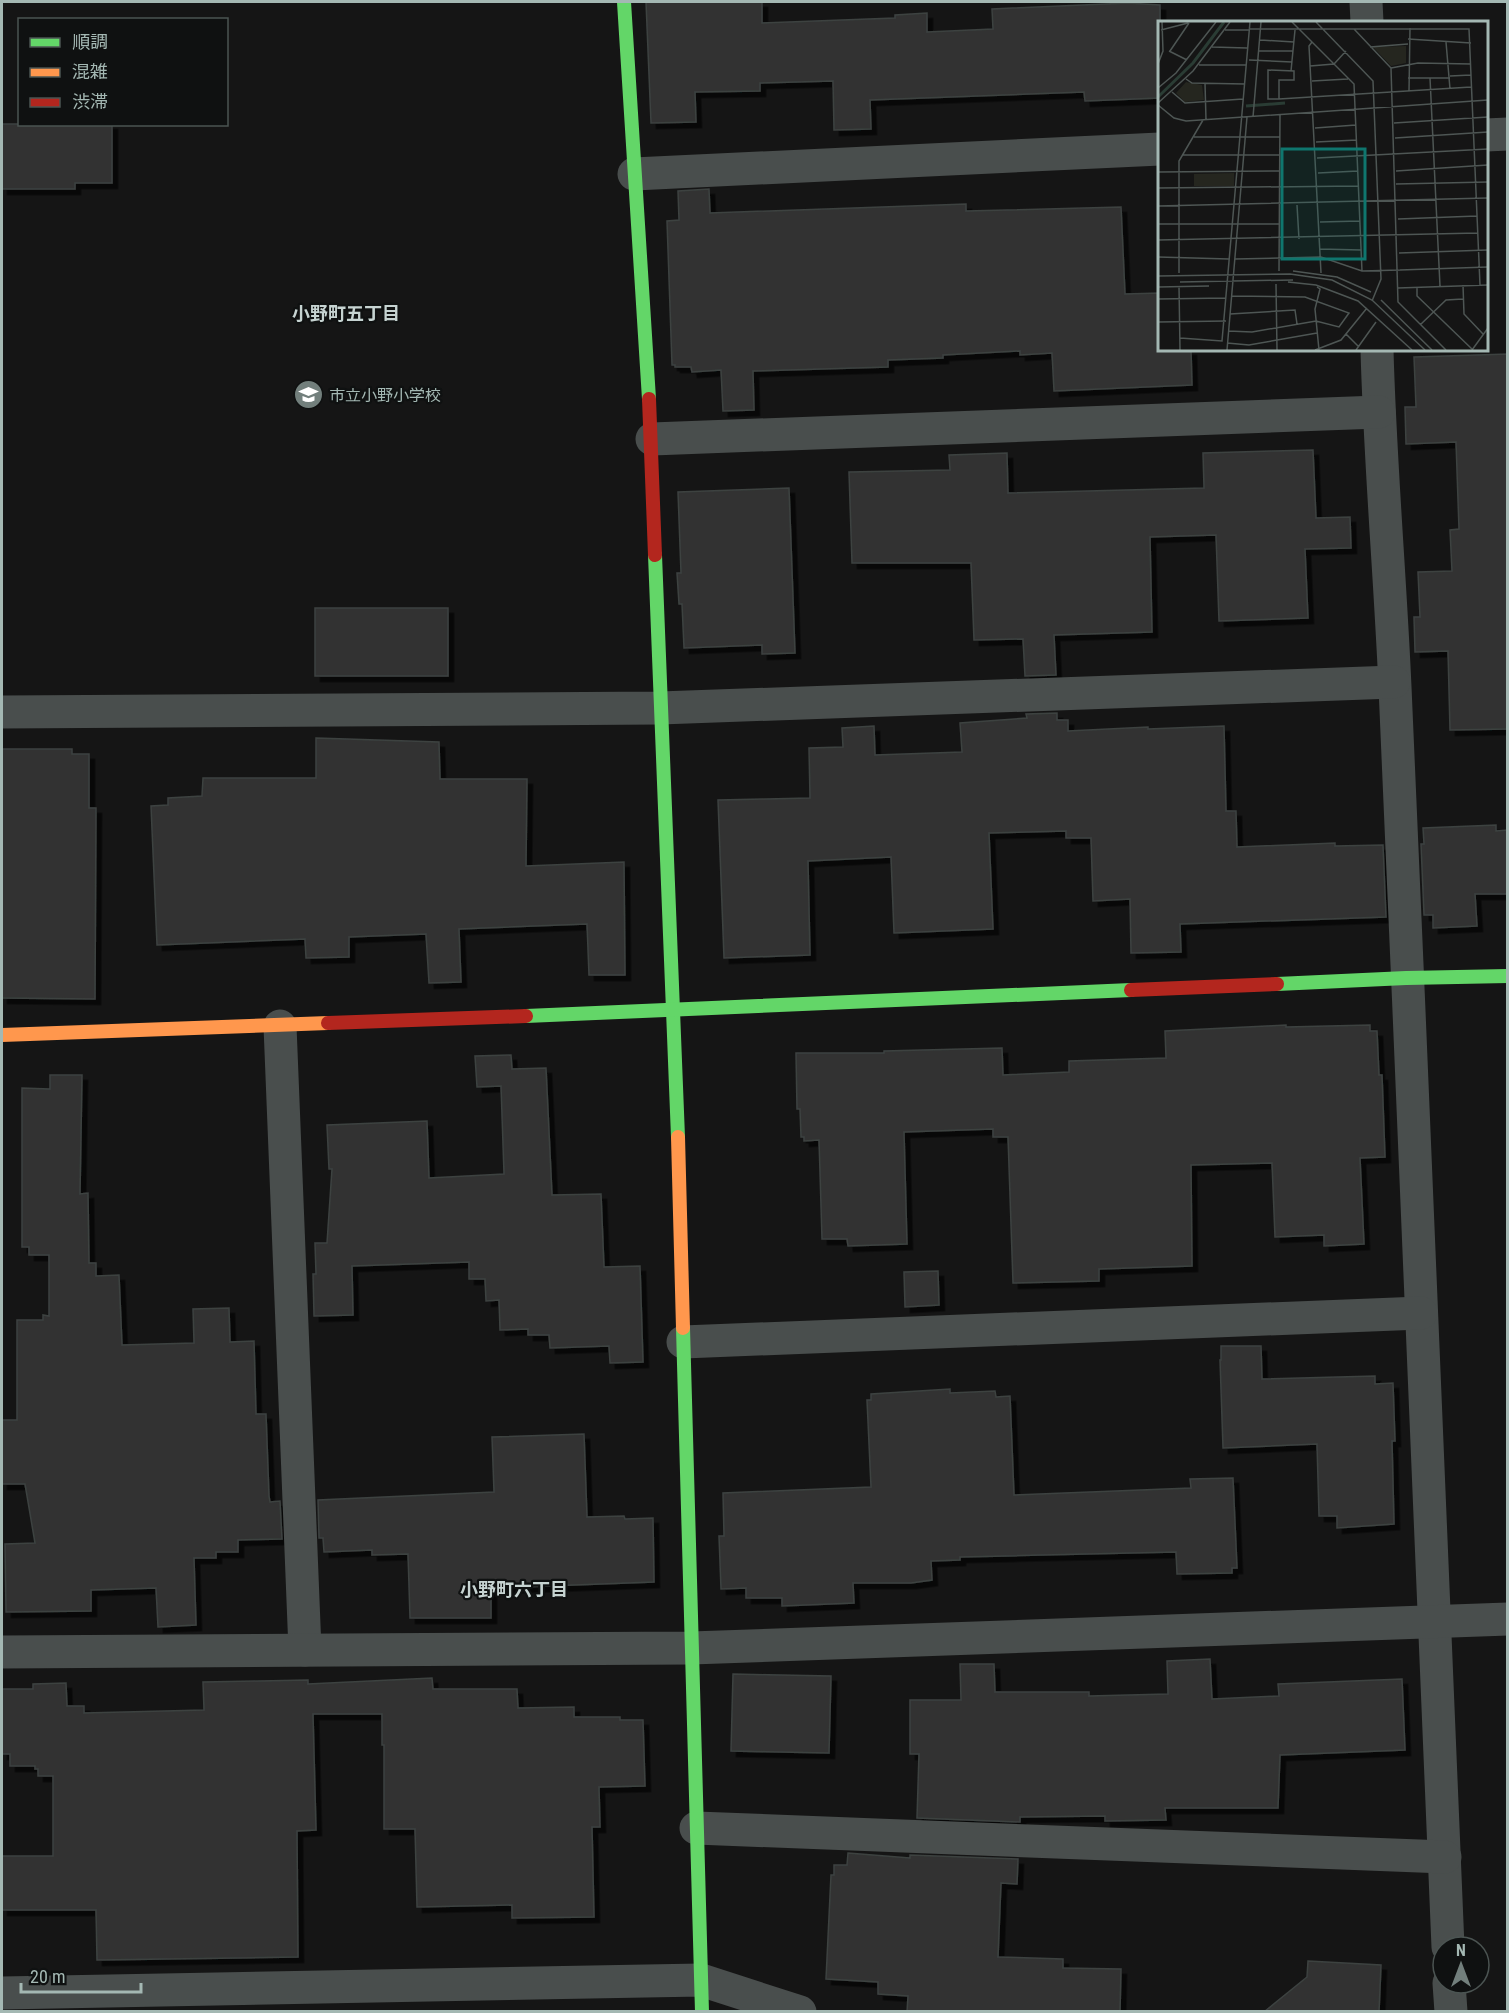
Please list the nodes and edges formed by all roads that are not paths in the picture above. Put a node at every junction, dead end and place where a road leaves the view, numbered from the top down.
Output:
1 (624, 2) edge
2 (1366, 2) edge
3 (1367, 21) edge
4 (1508, 134) edge
5 (1488, 135) edge
6 (1158, 149) edge
7 (634, 174) junction
8 (1377, 351) edge
9 (1379, 412) junction
10 (652, 439) junction
11 (1394, 682) junction
12 (660, 708) junction
13 (2, 712) edge
14 (1508, 976) edge
15 (1406, 978) junction
16 (674, 1011) junction
17 (280, 1026) junction
18 (2, 1035) edge
19 (1421, 1313) junction
20 (683, 1342) junction
21 (1508, 1619) edge
22 (1436, 1622) junction
23 (692, 1648) junction
24 (305, 1650) junction
25 (2, 1653) edge
26 (696, 1828) junction
27 (1445, 1857) junction
28 (1448, 1935) edge
29 (2, 1993) edge
30 (1449, 1995) edge
31 (702, 1996) edge
32 (800, 2012) edge
33 (1450, 2012) edge

1 - 7 street
2 - 3 street
4 - 5 street
6 - 7 street
7 - 10 street
8 - 9 street
9 - 10 street
9 - 11 street
10 - 12 street
11 - 12 street
11 - 15 street
12 - 13 street
12 - 16 street
14 - 15 street
15 - 16 street
15 - 19 street
16 - 17 street
16 - 20 street
17 - 18 street
17 - 24 street
19 - 20 street
19 - 22 street
20 - 23 street
21 - 22 street
22 - 23 street
22 - 27 street
23 - 24 street
23 - 26 street
24 - 25 street
26 - 27 street
26 - 31 street
27 - 28 street
29 - 31 street
30 - 33 street
31 - 32 street

